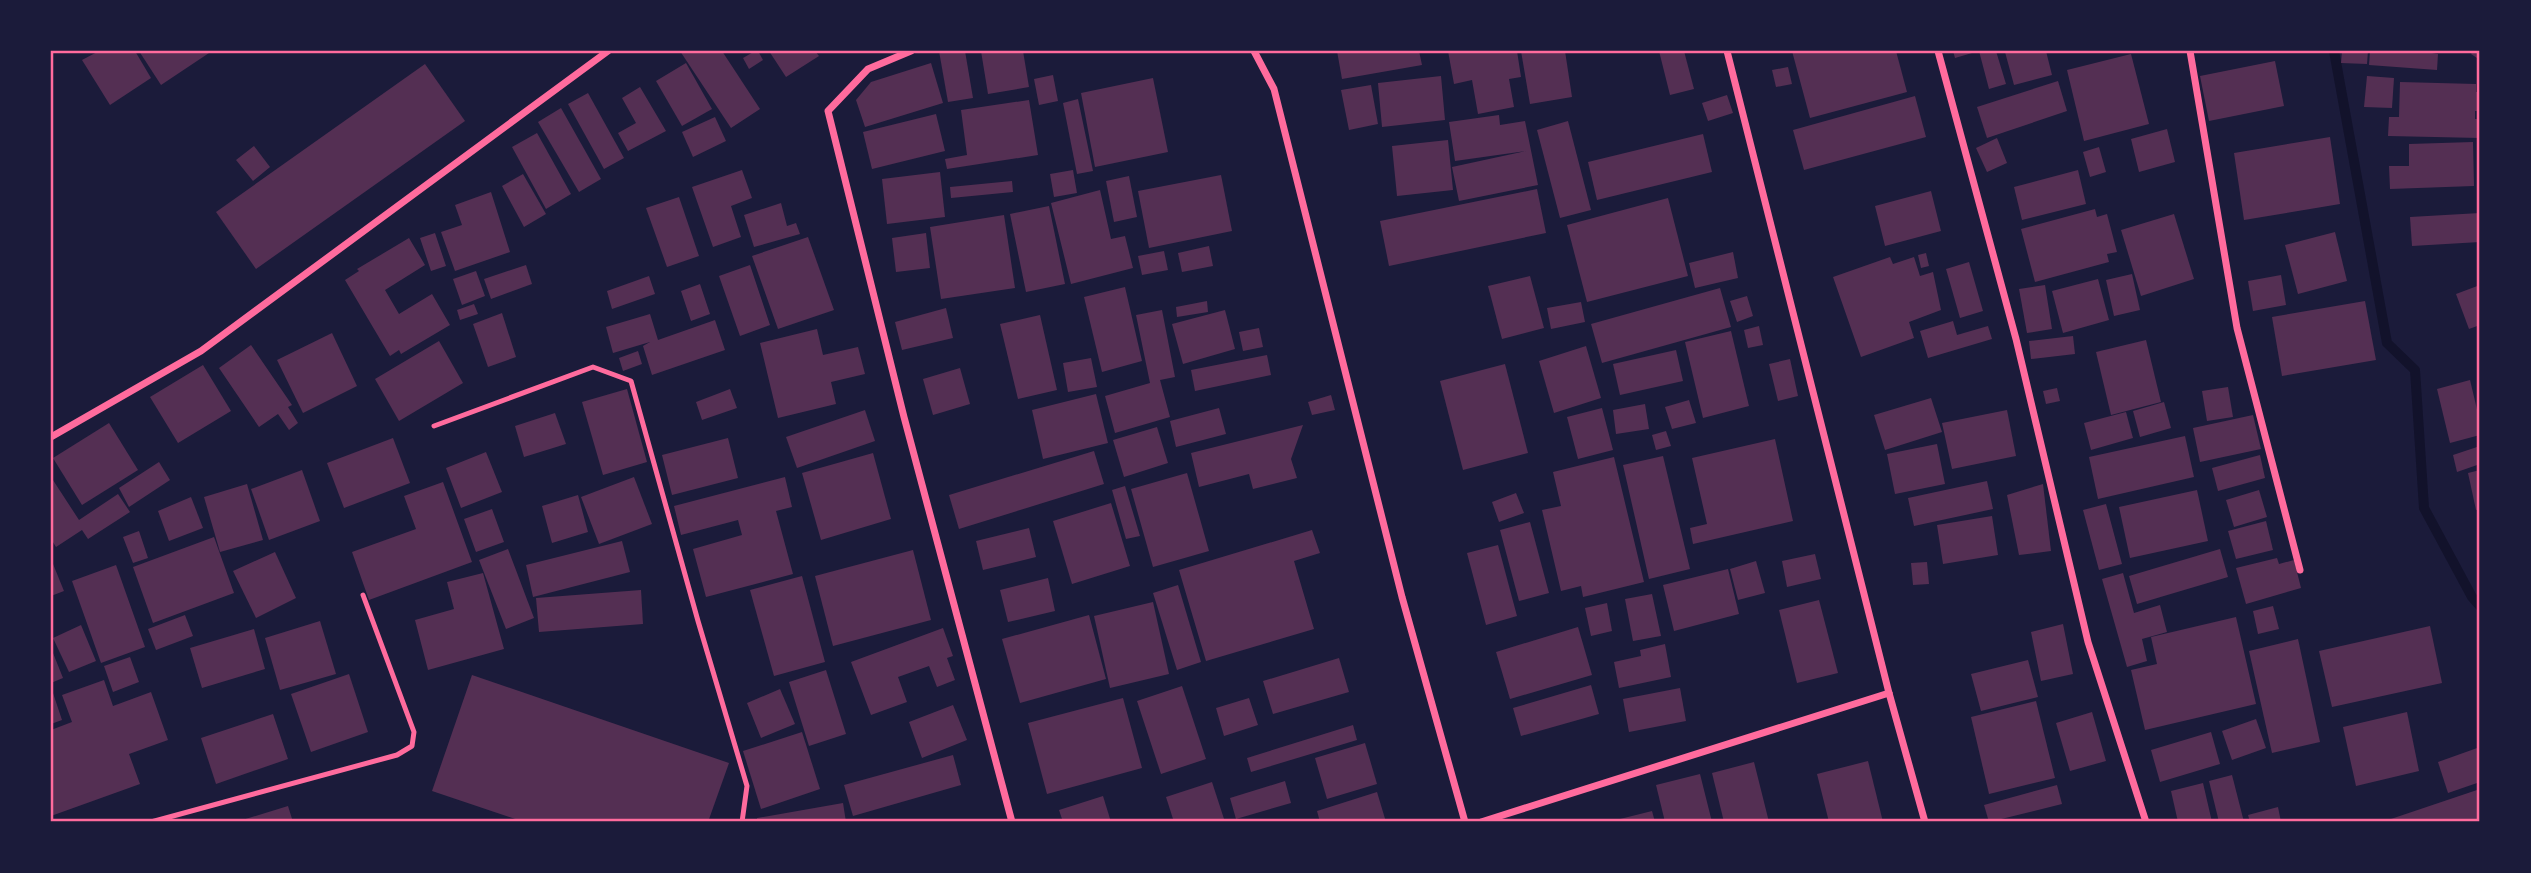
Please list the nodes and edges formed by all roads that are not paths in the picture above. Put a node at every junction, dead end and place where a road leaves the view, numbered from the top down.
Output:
1 (608, 51) edge
2 (911, 51) edge
3 (1254, 51) edge
4 (1727, 51) edge
5 (1938, 51) edge
6 (2190, 51) edge
7 (435, 426) dead end
8 (51, 437) edge
9 (2300, 570) dead end
10 (363, 595) dead end
11 (1889, 693) junction
12 (151, 822) edge
13 (742, 822) edge
14 (1012, 822) edge
15 (1465, 822) edge
16 (1481, 822) edge
17 (1925, 822) edge
18 (2146, 822) edge

1 - 8 street
2 - 14 street
3 - 15 street
4 - 11 street
5 - 18 street
6 - 9 street
7 - 13 lane
10 - 12 lane
11 - 16 street
11 - 17 street

